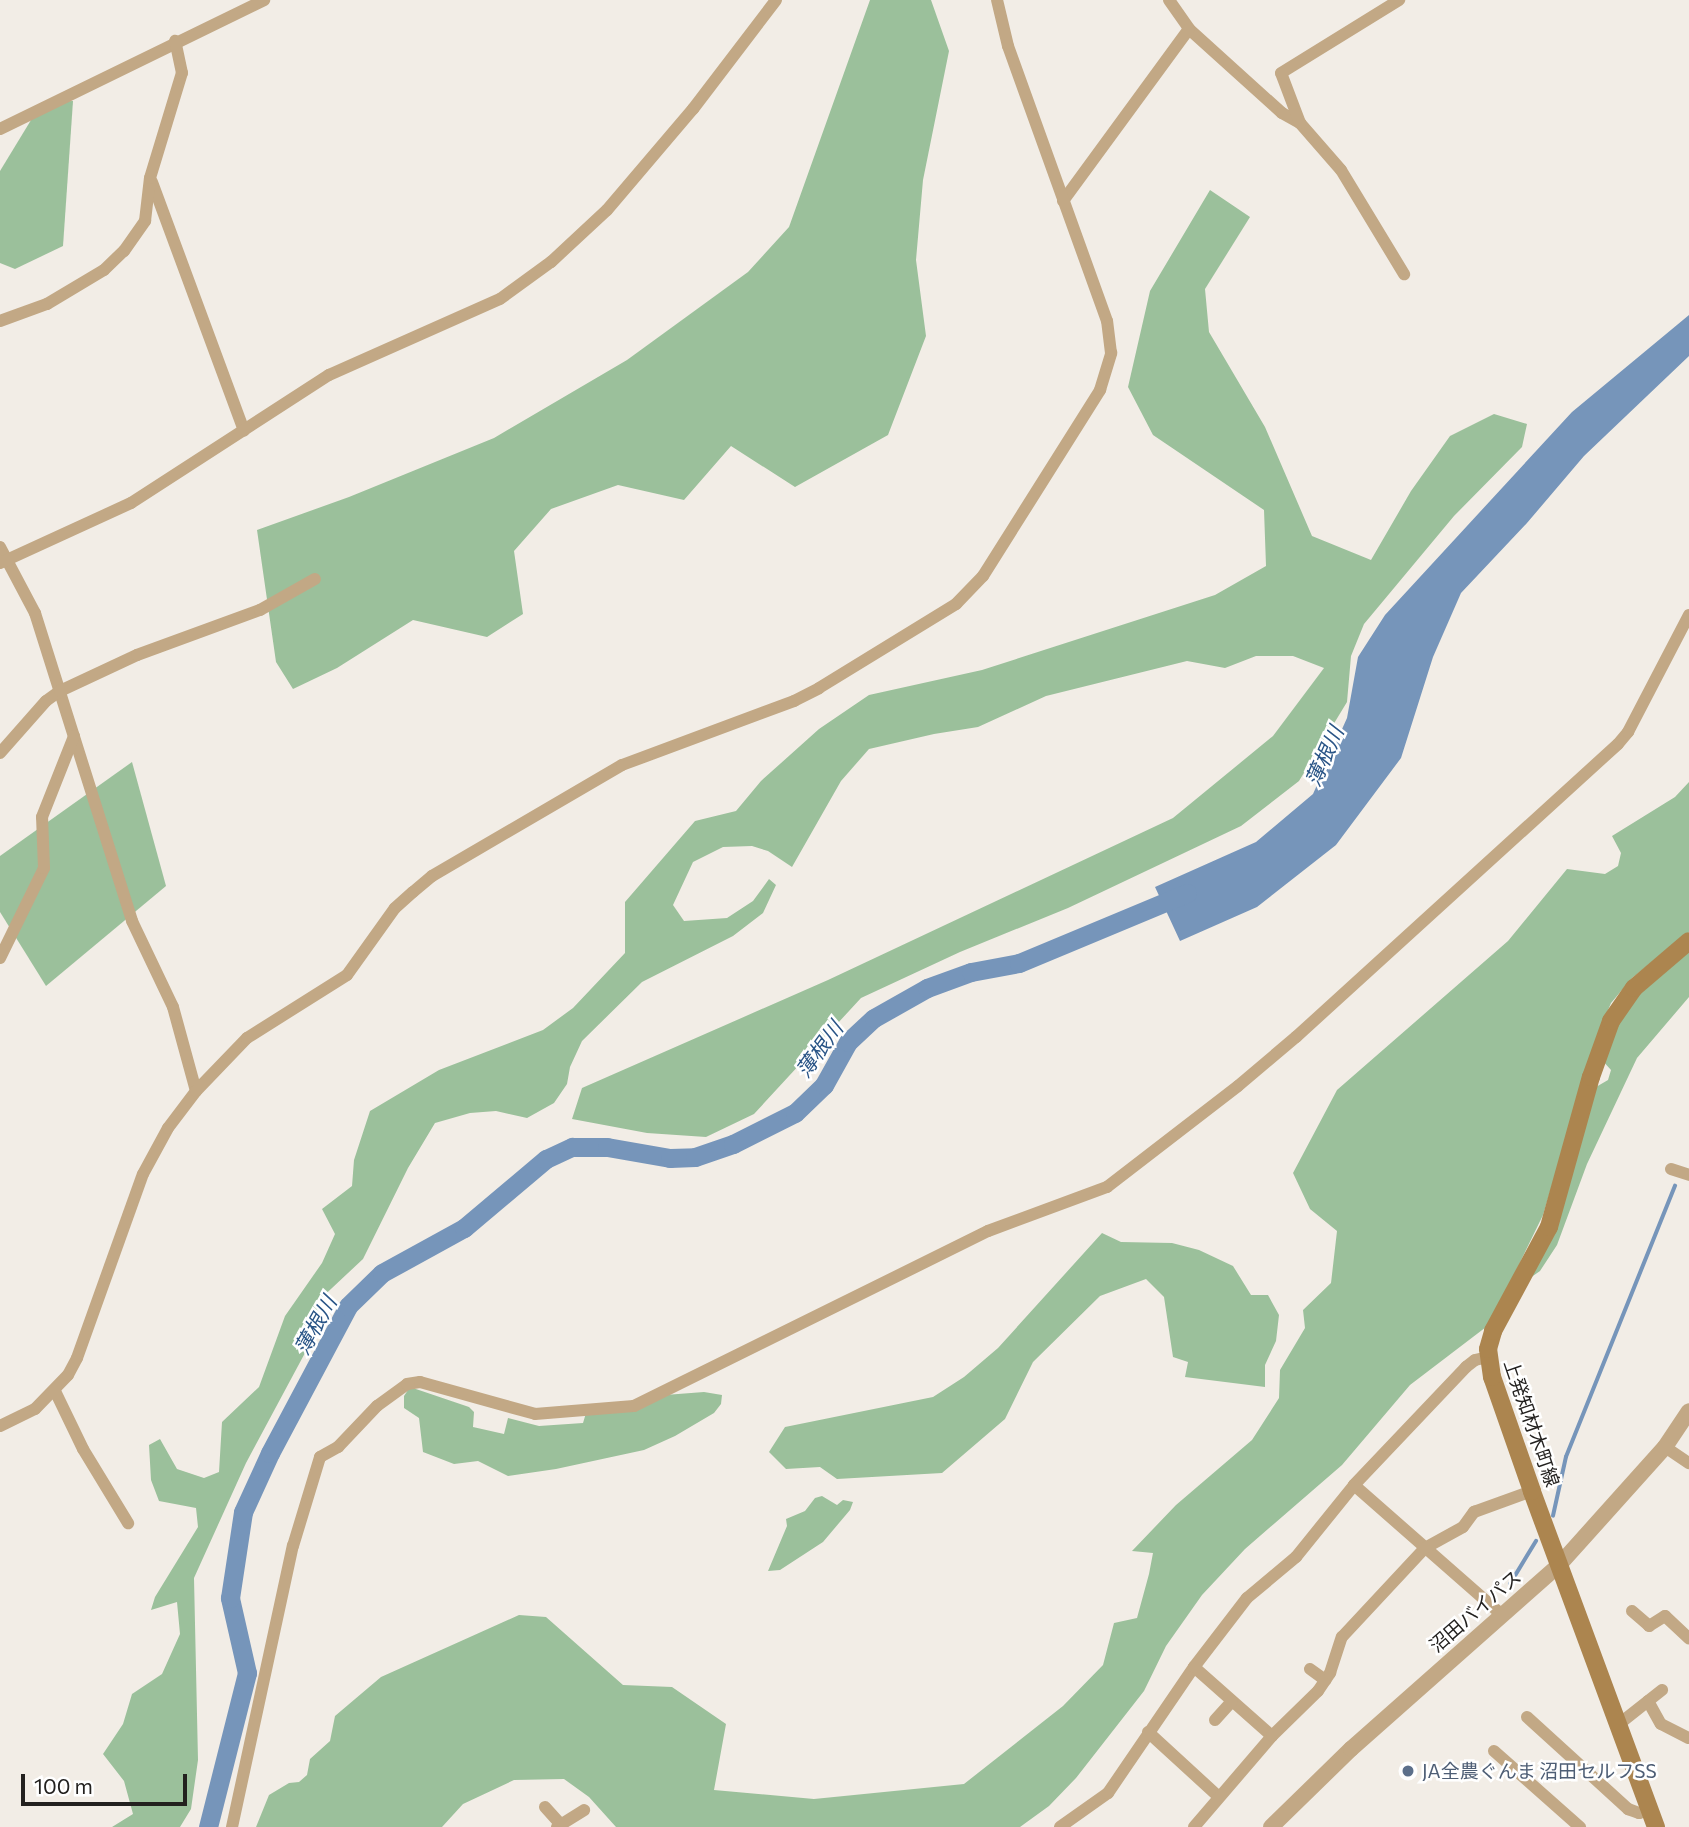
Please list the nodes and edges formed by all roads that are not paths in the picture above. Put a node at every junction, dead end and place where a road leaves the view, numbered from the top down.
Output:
1 (264, 0) edge
2 (776, 0) edge
3 (997, 0) edge
4 (1169, 0) edge
5 (1399, 0) edge
6 (1189, 29) junction
7 (175, 41) junction
8 (1300, 122) junction
9 (0, 129) edge
10 (150, 178) junction
11 (1063, 201) junction
12 (1404, 274) dead end
13 (0, 321) edge
14 (244, 431) junction
15 (0, 547) edge
16 (4, 561) edge
17 (315, 579) dead end
18 (1689, 615) edge
19 (60, 691) junction
20 (74, 736) junction
21 (0, 753) edge
22 (1689, 941) edge
23 (0, 958) edge
24 (196, 1091) junction
25 (1671, 1169) dead end
26 (1689, 1175) edge
27 (1488, 1357) junction
28 (55, 1391) junction
29 (1689, 1411) edge
30 (0, 1426) edge
31 (1665, 1447) junction
32 (1689, 1463) edge
33 (1354, 1485) junction
34 (1532, 1491) junction
35 (128, 1523) dead end
36 (1425, 1548) junction
37 (1560, 1564) junction
38 (1632, 1611) dead end
39 (1501, 1614) junction
40 (1689, 1638) edge
41 (1194, 1667) junction
42 (1310, 1670) dead end
43 (1325, 1680) junction
44 (1662, 1690) dead end
45 (1232, 1701) junction
46 (1648, 1701) junction
47 (1527, 1717) dead end
48 (1215, 1720) dead end
49 (1619, 1724) junction
50 (1148, 1732) junction
51 (1272, 1736) junction
52 (1689, 1738) edge
53 (1494, 1751) dead end
54 (1219, 1797) junction
55 (545, 1807) dead end
56 (584, 1810) dead end
57 (1653, 1819) edge
58 (559, 1826) edge
59 (232, 1827) edge
60 (1060, 1827) edge
61 (1194, 1827) edge
62 (1271, 1827) edge
63 (1580, 1827) edge

1 - 7 street
2 - 14 street
3 - 11 street
4 - 6 street
5 - 8 street
6 - 8 street
6 - 11 street
7 - 9 street
7 - 10 street
8 - 12 street
10 - 13 street
10 - 14 street
11 - 24 street
14 - 16 street
15 - 16 street
16 - 19 street
17 - 19 street
18 - 59 street
19 - 20 street
19 - 21 street
20 - 23 street
20 - 24 street
22 - 27 main road, 上発知材木町線
24 - 28 street
25 - 26 street
27 - 33 street
27 - 34 main road, 上発知材木町線
28 - 30 street
28 - 35 street
29 - 31 street, 沼田バイパス
31 - 32 street
31 - 37 street, 沼田バイパス
33 - 36 street
33 - 41 street
34 - 36 street
34 - 37 main road, 上発知材木町線
36 - 39 street
36 - 43 street
37 - 39 street, 沼田バイパス
37 - 49 main road, 上発知材木町線
38 - 40 street
39 - 62 street, 沼田バイパス
41 - 45 street
41 - 50 street
42 - 43 street
43 - 51 street
44 - 46 street
45 - 48 street
45 - 51 street
46 - 49 street
46 - 52 street
47 - 57 street
49 - 57 main road, 上発知材木町線
50 - 54 street
50 - 60 street
51 - 54 street
53 - 63 street
54 - 61 street
55 - 58 street
56 - 58 street

